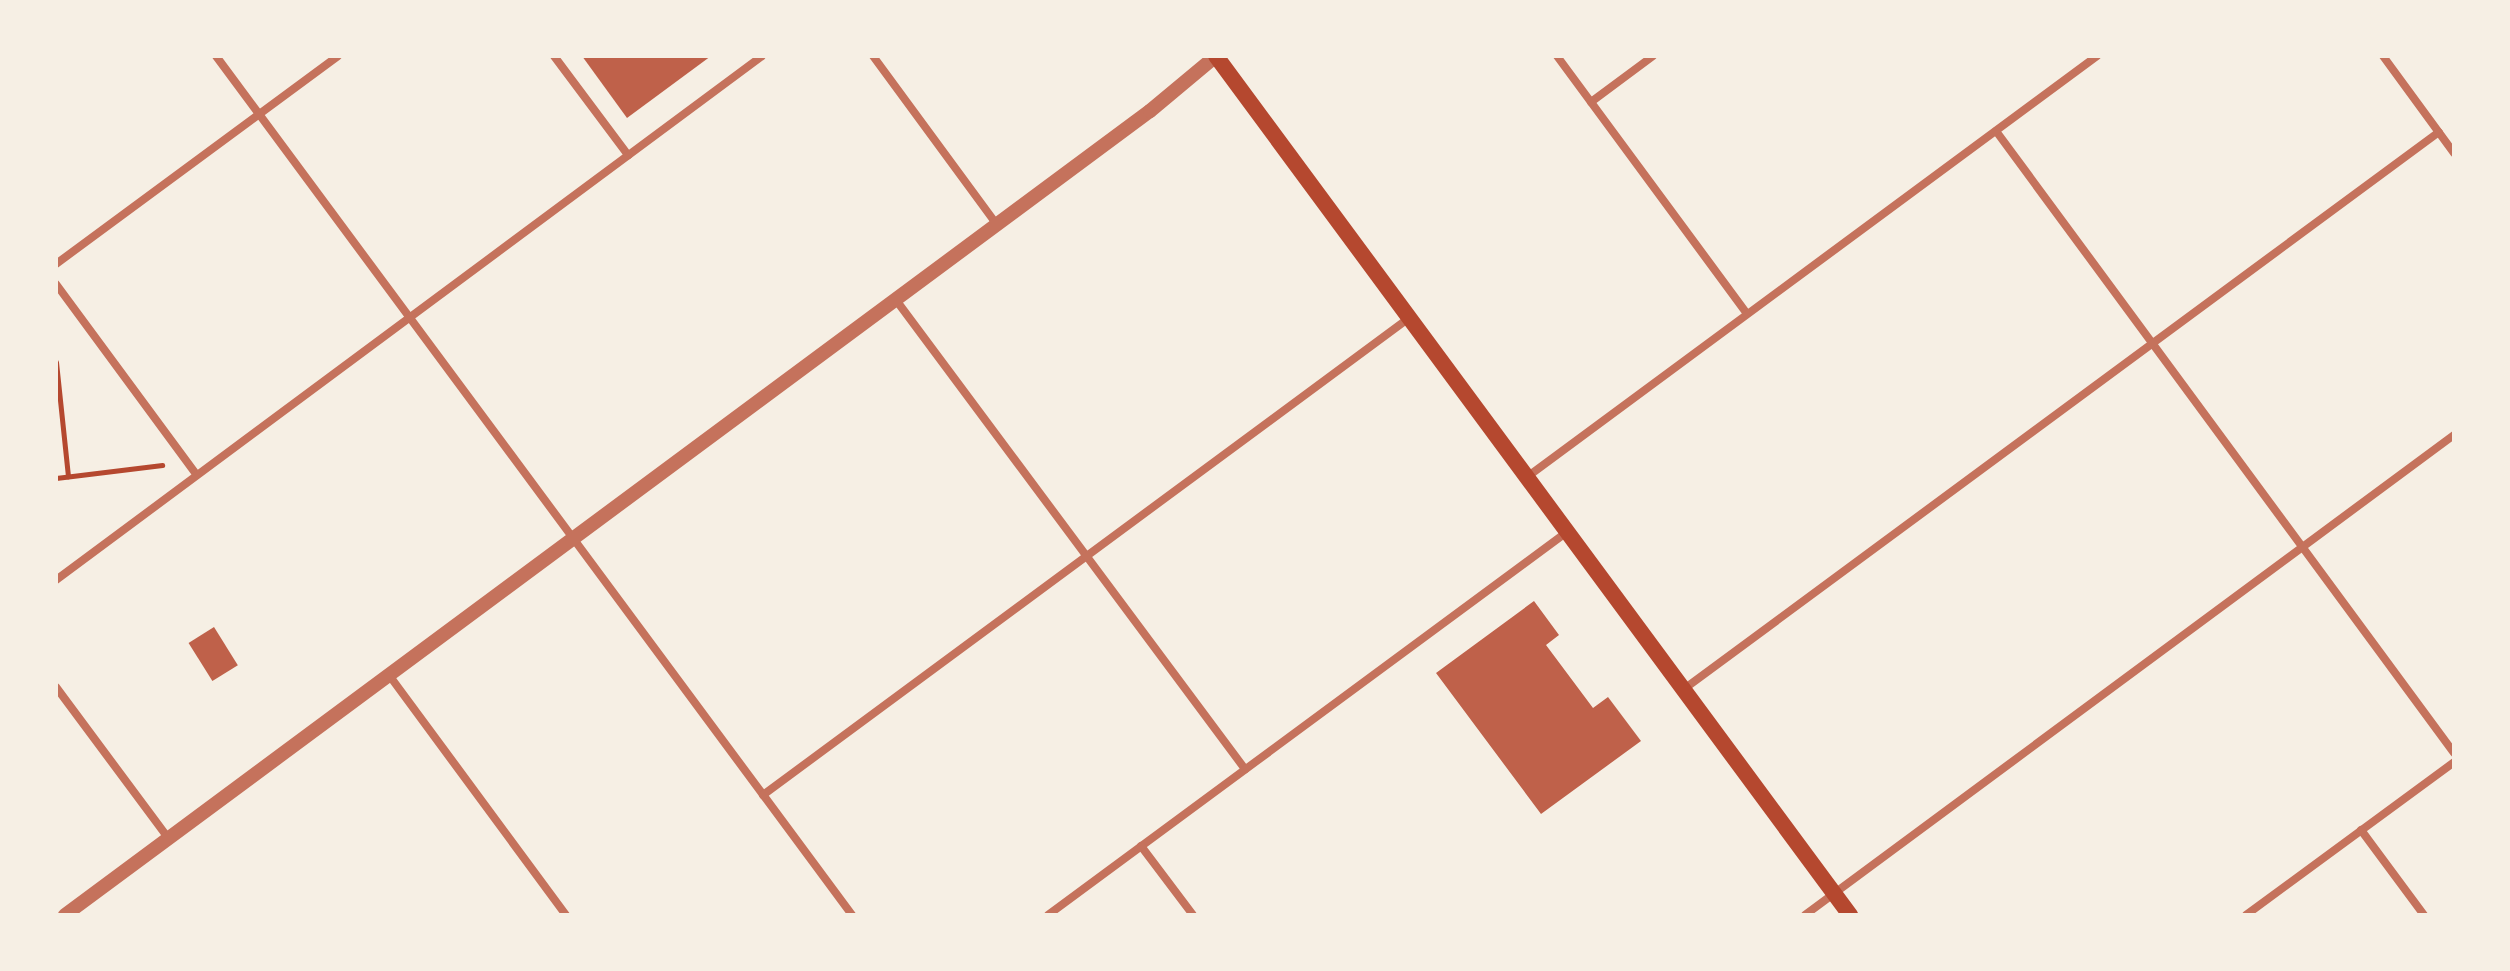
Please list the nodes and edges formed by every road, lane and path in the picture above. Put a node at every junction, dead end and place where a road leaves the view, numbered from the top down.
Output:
1 (216, 56) edge
2 (338, 56) edge
3 (554, 56) edge
4 (762, 56) edge
5 (873, 56) edge
6 (1216, 56) edge
7 (1557, 56) edge
8 (1653, 56) edge
9 (2097, 56) edge
10 (2383, 56) edge
11 (1591, 102) junction
12 (259, 114) junction
13 (1996, 131) junction
14 (2439, 132) junction
15 (2454, 153) edge
16 (628, 155) junction
17 (997, 225) junction
18 (56, 264) edge
19 (56, 284) edge
20 (896, 300) junction
21 (1747, 314) junction
22 (410, 318) junction
23 (1409, 318) junction
24 (2152, 344) junction
25 (56, 362) edge
26 (2454, 435) edge
27 (187, 462) junction
28 (197, 475) junction
29 (68, 476) junction
30 (1527, 477) junction
31 (56, 478) edge
32 (1567, 532) junction
33 (573, 538) junction
34 (2302, 547) junction
35 (1087, 557) junction
36 (56, 580) edge
37 (389, 675) junction
38 (56, 687) edge
39 (1683, 689) junction
40 (2454, 753) edge
41 (2454, 762) edge
42 (1245, 769) junction
43 (763, 795) junction
44 (2361, 830) junction
45 (168, 838) junction
46 (1141, 846) junction
47 (1834, 893) junction
48 (65, 915) edge
49 (566, 915) edge
50 (852, 915) edge
51 (1048, 915) edge
52 (1193, 915) edge
53 (1805, 915) edge
54 (1850, 915) edge
55 (2246, 915) edge
56 (2424, 915) edge

1 - 12 street
2 - 12 street
3 - 16 street
4 - 16 street
5 - 17 street
6 - 17 street
6 - 23 main road
7 - 11 street
8 - 11 street
9 - 13 street
10 - 14 street
11 - 21 street
12 - 18 street
12 - 22 street
13 - 21 street
13 - 24 street
14 - 15 street
14 - 24 street
16 - 22 street
17 - 20 street
19 - 27 street
20 - 33 street
20 - 35 street
21 - 30 street
22 - 28 street
22 - 33 street
23 - 30 main road
23 - 35 street
24 - 34 street
24 - 39 street
25 - 29 path
26 - 34 street
27 - 28 street
27 - 29 path
28 - 36 street
29 - 31 path
30 - 32 main road
32 - 39 main road
32 - 42 street
33 - 37 street
33 - 43 street
34 - 40 street
34 - 47 street
35 - 42 street
35 - 43 street
37 - 45 street
37 - 49 street
38 - 45 street
39 - 47 main road
41 - 44 street
42 - 46 street
43 - 50 street
44 - 55 street
44 - 56 street
45 - 48 street
46 - 51 street
46 - 52 street
47 - 53 street
47 - 54 main road

